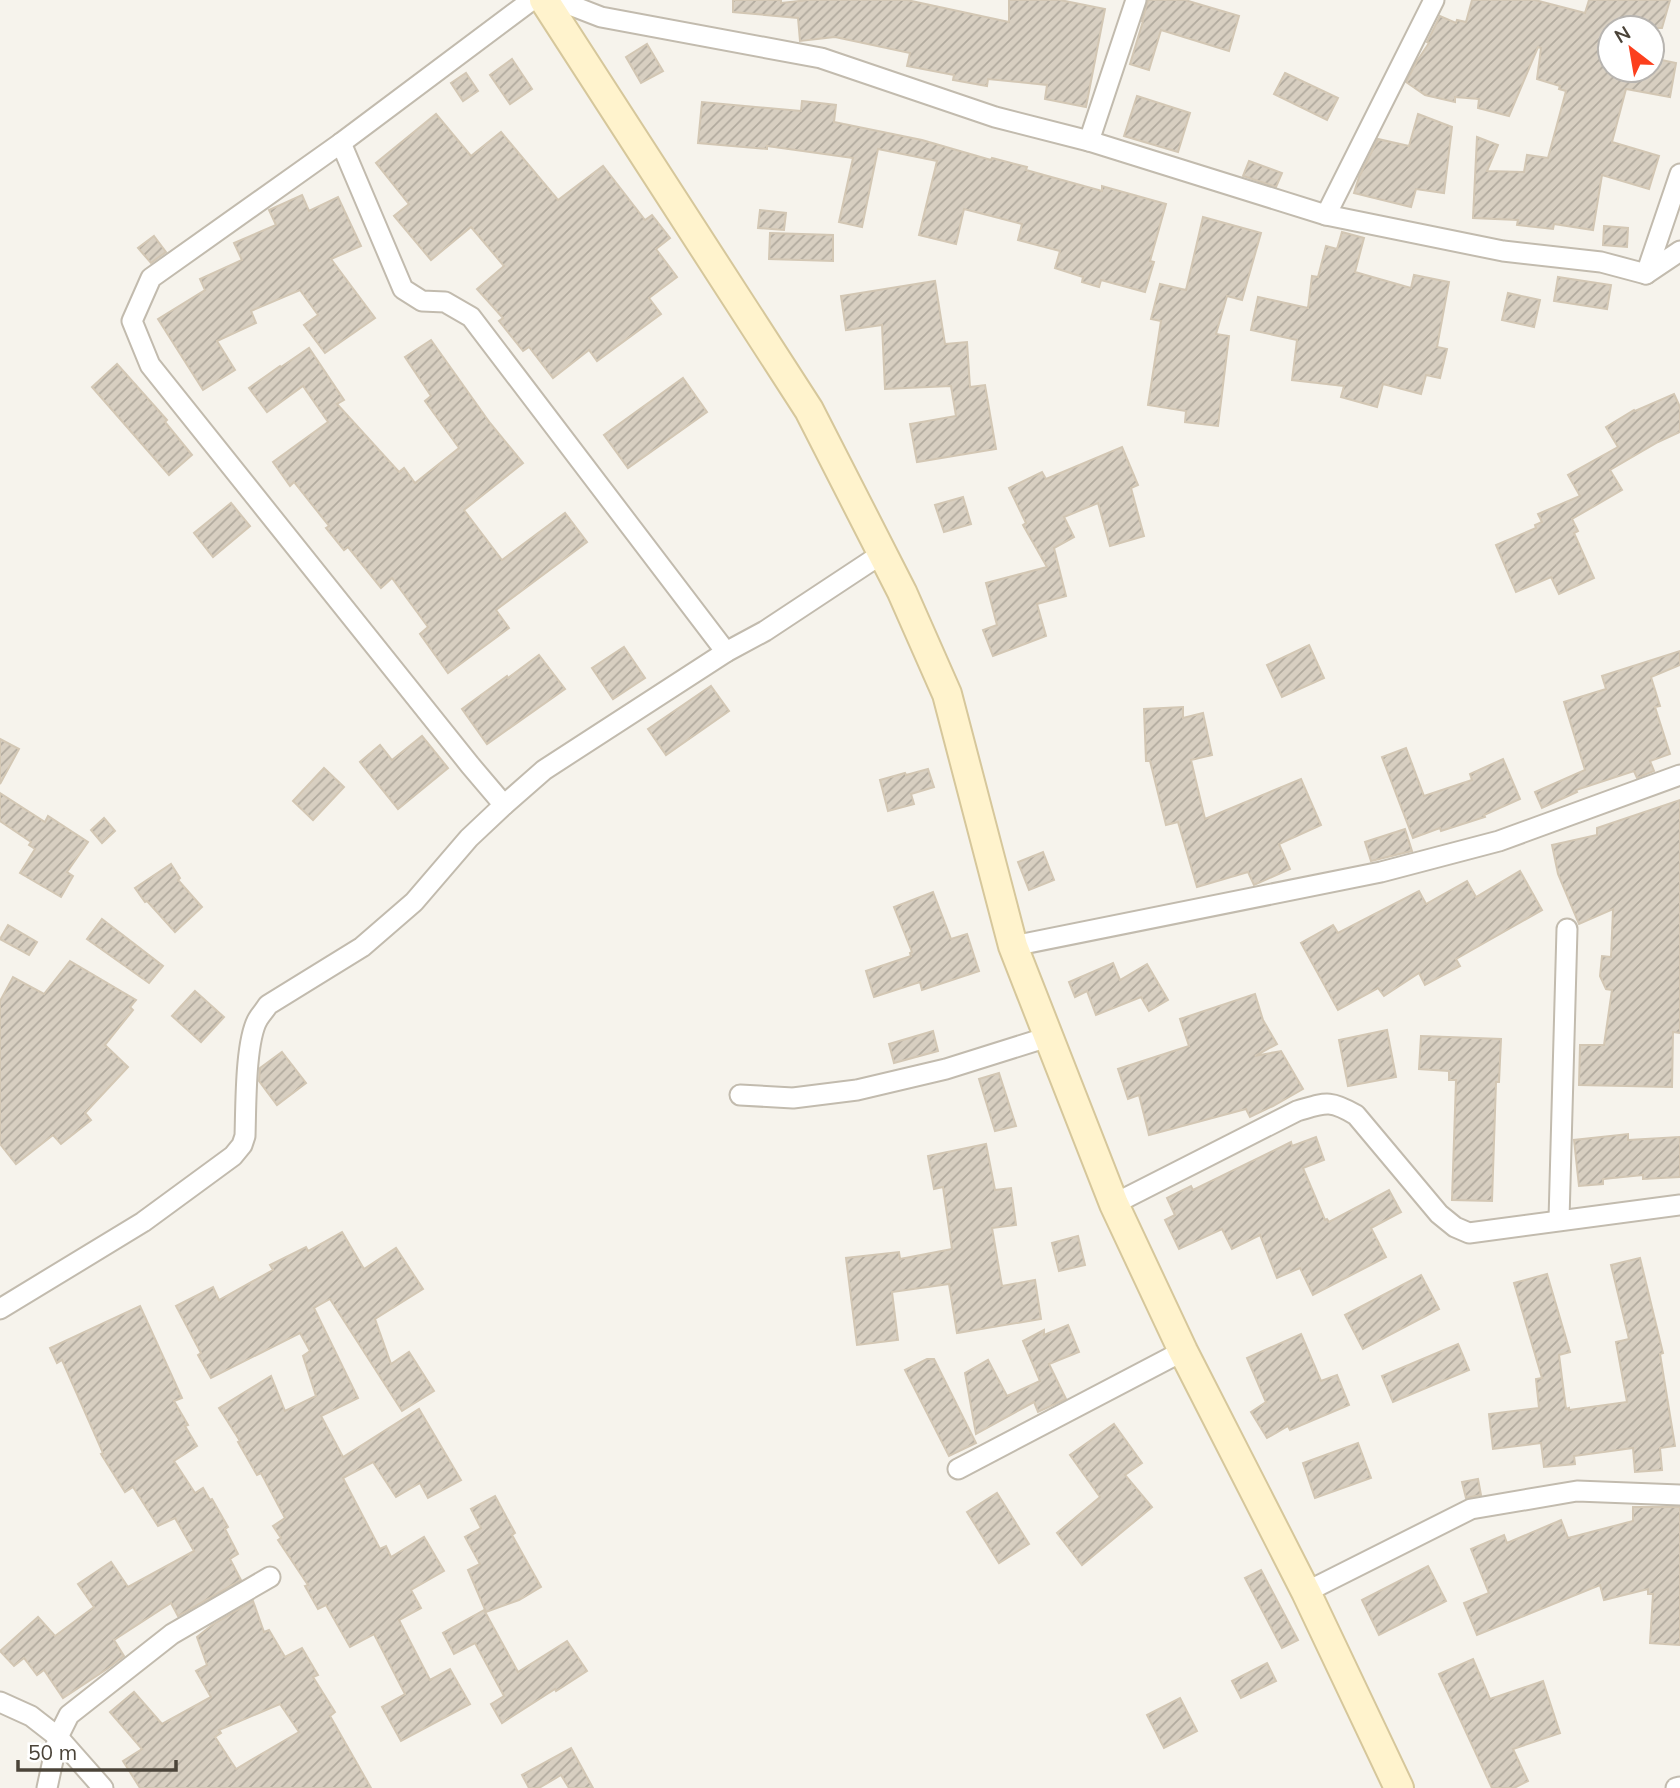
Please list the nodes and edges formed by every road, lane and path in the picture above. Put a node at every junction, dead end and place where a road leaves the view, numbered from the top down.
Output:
1 (532, 0) edge
2 (544, 0) edge
3 (557, 0) edge
4 (1136, 0) edge
5 (1434, 0) edge
6 (1089, 141) junction
7 (341, 143) junction
8 (1680, 174) edge
9 (1326, 215) junction
10 (1680, 251) edge
11 (1646, 274) junction
12 (883, 553) junction
13 (726, 652) junction
14 (1680, 775) edge
15 (504, 805) junction
16 (1567, 929) dead end
17 (1013, 946) junction
18 (1048, 1037) junction
19 (740, 1095) dead end
20 (1114, 1204) junction
21 (1680, 1205) edge
22 (1559, 1220) junction
23 (0, 1310) edge
24 (1183, 1351) junction
25 (958, 1469) dead end
26 (1680, 1495) edge
27 (270, 1577) dead end
28 (1306, 1592) junction
29 (0, 1702) edge
30 (58, 1737) junction
31 (47, 1788) edge
32 (103, 1788) edge
33 (1399, 1788) edge

1 - 7 street
2 - 12 main road
3 - 6 street
4 - 6 street
5 - 9 street
6 - 9 street
7 - 13 street
7 - 15 street
8 - 11 street
9 - 11 street
10 - 11 street
12 - 13 street
12 - 17 main road
13 - 15 street
14 - 17 street
15 - 23 street
16 - 22 street
17 - 18 main road
18 - 19 street
18 - 20 main road
20 - 22 street
20 - 24 main road
21 - 22 street
24 - 25 street
24 - 28 main road
26 - 28 street
27 - 30 street
28 - 33 main road
29 - 30 street
30 - 31 street
30 - 32 street

